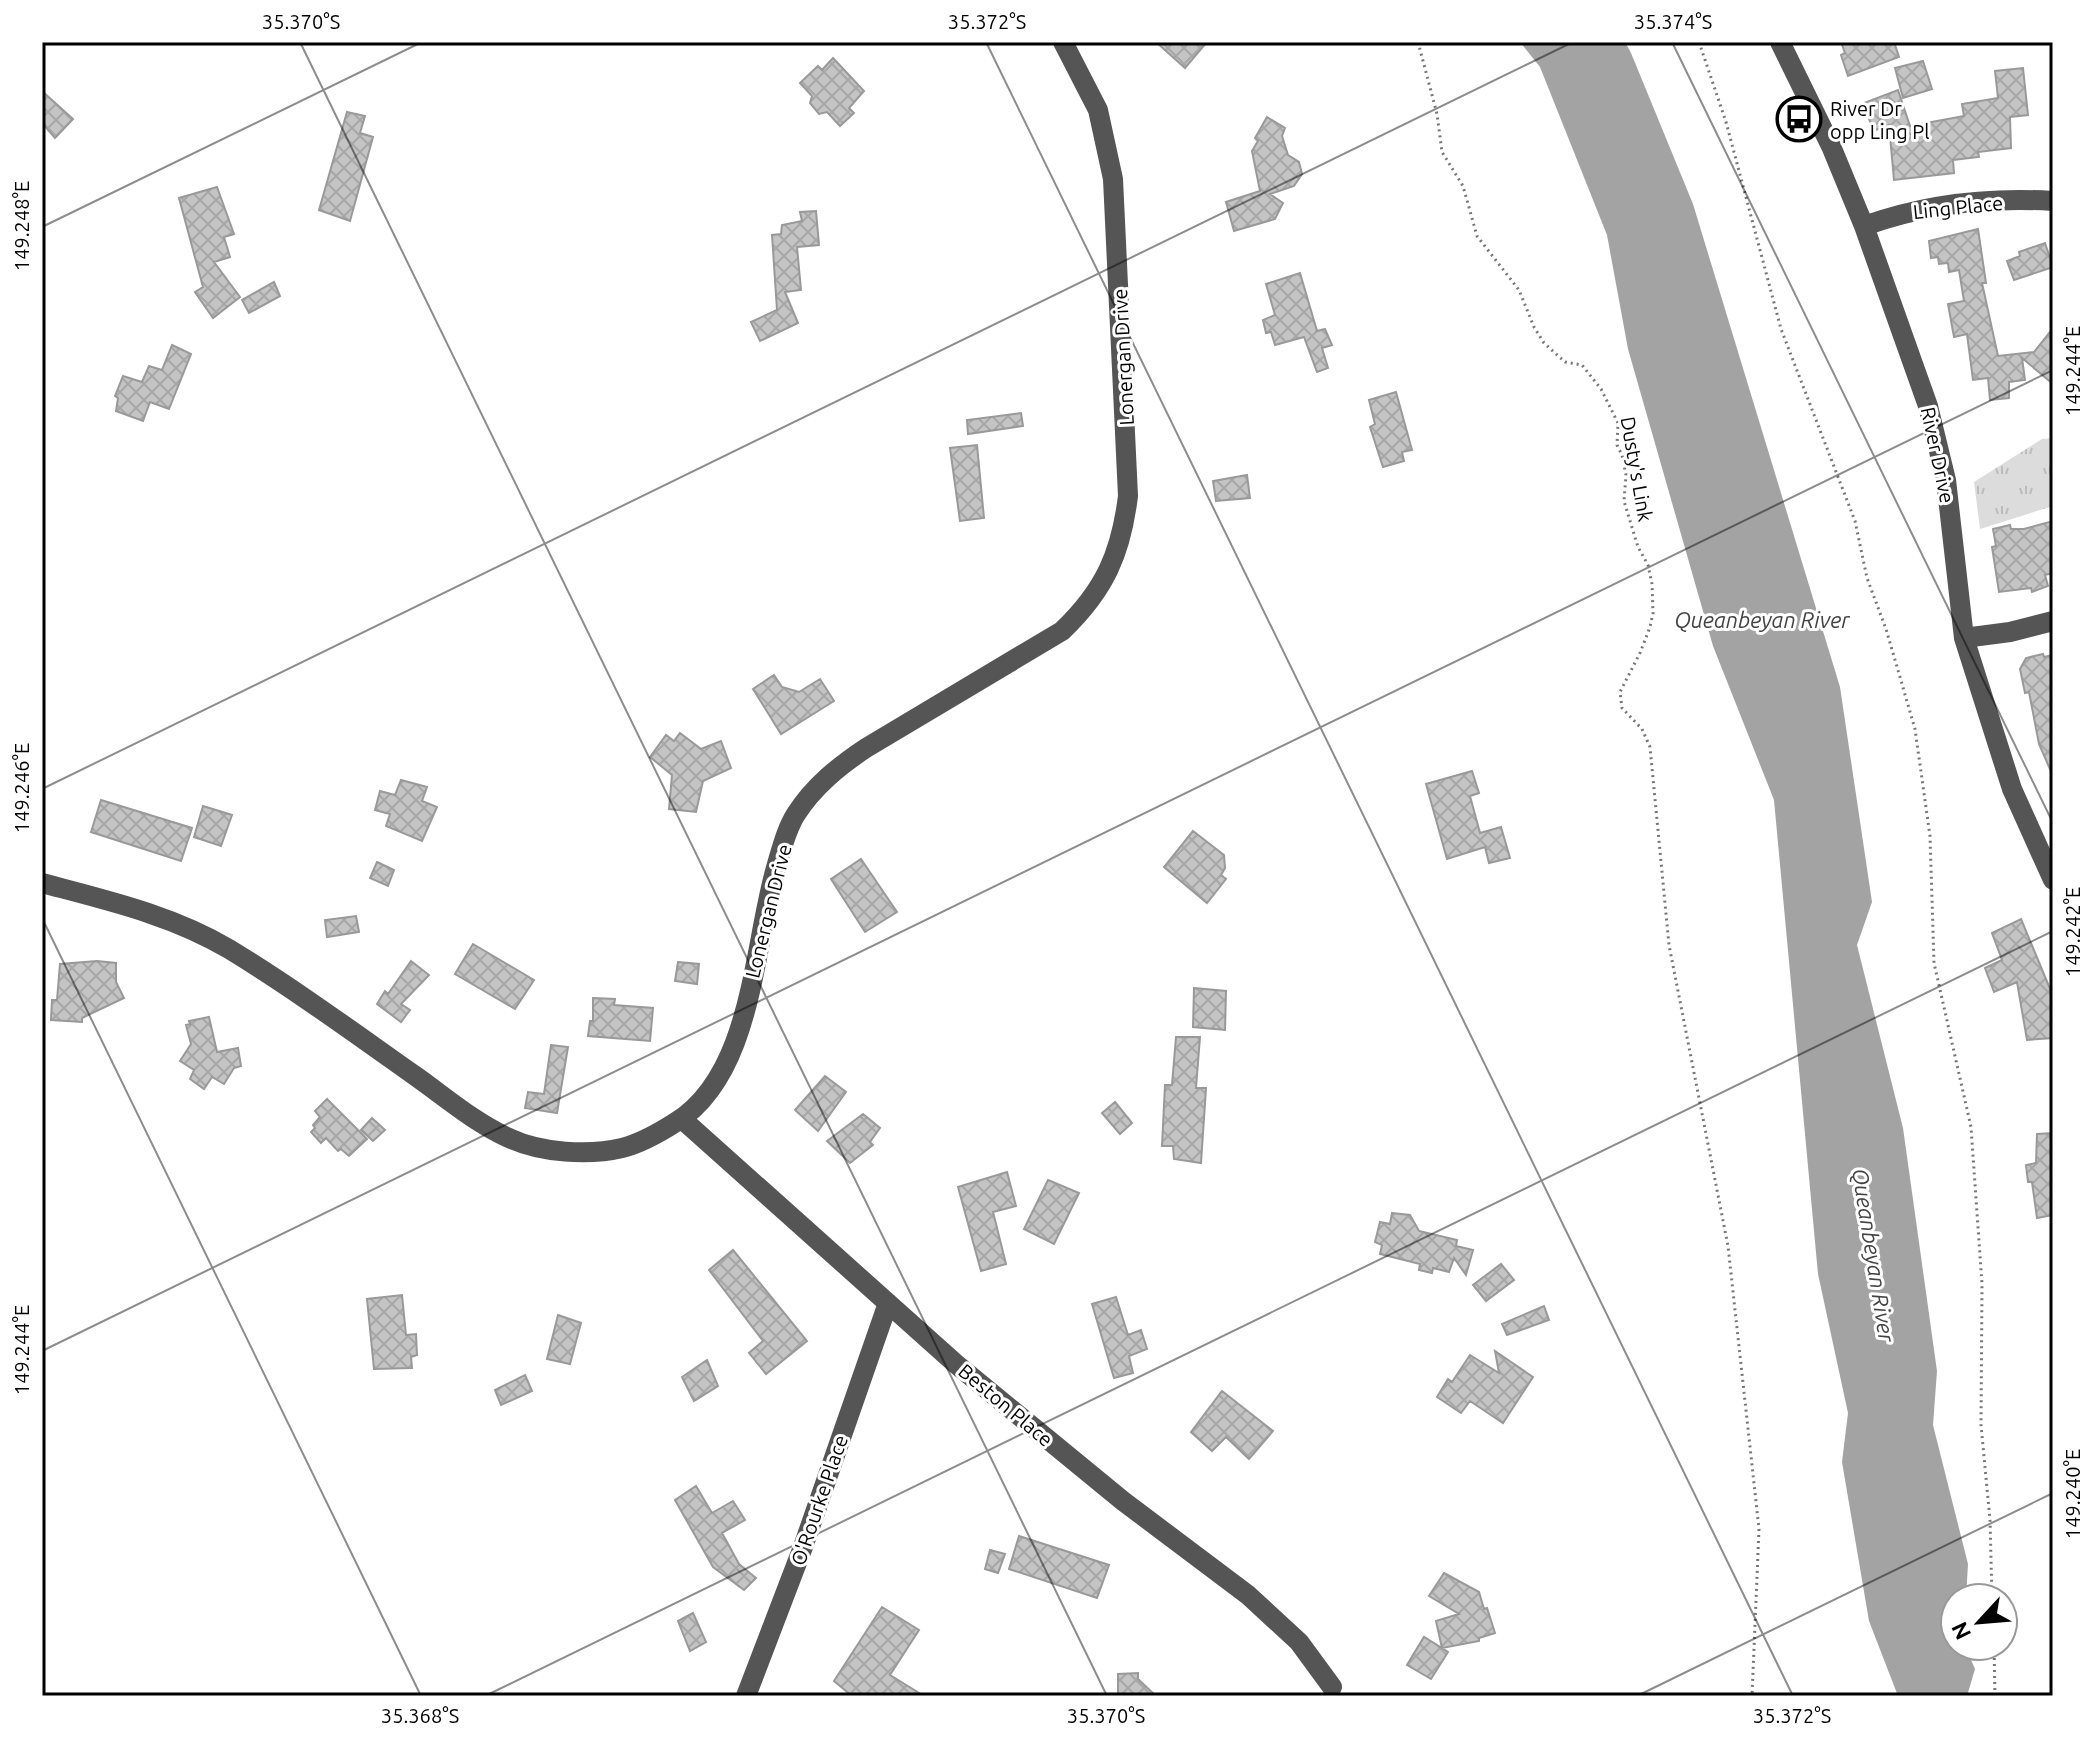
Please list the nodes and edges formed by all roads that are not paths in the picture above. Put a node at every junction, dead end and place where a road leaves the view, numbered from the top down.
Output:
1 (1063, 42) edge
2 (1780, 42) edge
3 (2053, 201) edge
4 (1864, 226) junction
5 (2053, 621) edge
6 (1964, 638) junction
7 (2046, 845) edge
8 (2053, 880) edge
9 (42, 883) edge
10 (682, 1119) junction
11 (888, 1303) junction
12 (1337, 1693) edge
13 (746, 1696) edge

1 - 10 street, Lonergan Drive
2 - 4 street, River Drive
3 - 4 street, Ling Place
4 - 6 street, River Drive
5 - 6 street
6 - 7 street, River Drive
7 - 8 street, River Drive
9 - 10 street, Lonergan Drive
10 - 11 street, Beston Place
11 - 12 street, Beston Place
11 - 13 street, O'Rourke Place

